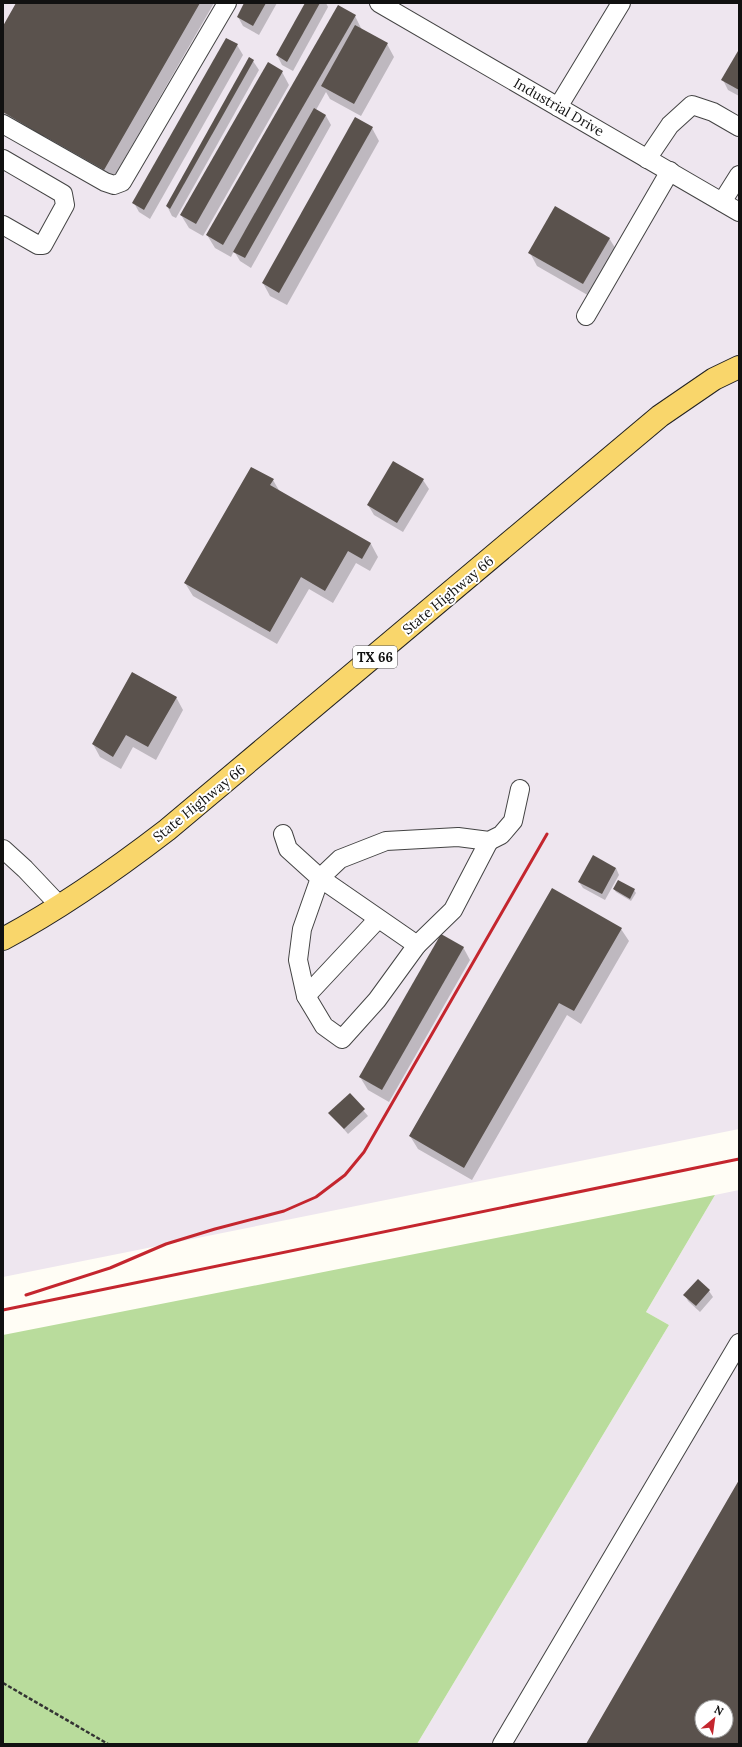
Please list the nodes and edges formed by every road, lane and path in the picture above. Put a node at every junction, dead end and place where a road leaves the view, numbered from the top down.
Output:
1 (227, 3) edge
2 (378, 3) edge
3 (621, 3) edge
4 (558, 107) junction
5 (3, 124) edge
6 (739, 127) edge
7 (3, 159) edge
8 (647, 159) junction
9 (670, 171) junction
10 (739, 175) edge
11 (722, 202) junction
12 (739, 212) edge
13 (3, 225) edge
14 (586, 316) dead end
15 (739, 367) edge
16 (520, 789) dead end
17 (283, 834) dead end
18 (489, 841) junction
19 (3, 849) edge
20 (320, 878) junction
21 (60, 906) junction
22 (378, 919) junction
23 (3, 939) edge
24 (417, 946) junction
25 (306, 996) junction
26 (739, 1343) edge
27 (3, 1683) edge
28 (108, 1744) edge
29 (502, 1744) edge

1 - 5 street
2 - 4 street, Industrial Drive
3 - 4 street
4 - 8 street, Industrial Drive
6 - 8 street
7 - 13 street
8 - 9 street, Industrial Drive
9 - 11 street, Industrial Drive
9 - 14 street
10 - 11 street
11 - 12 street, Industrial Drive
15 - 21 main road, State Highway 66 / TX 66
16 - 18 street
17 - 20 street
18 - 20 street
18 - 24 street
19 - 21 street
20 - 22 street
20 - 25 street
21 - 23 main road, State Highway 66 / TX 66
22 - 24 street
22 - 25 street
24 - 25 street
26 - 29 street
27 - 28 path

